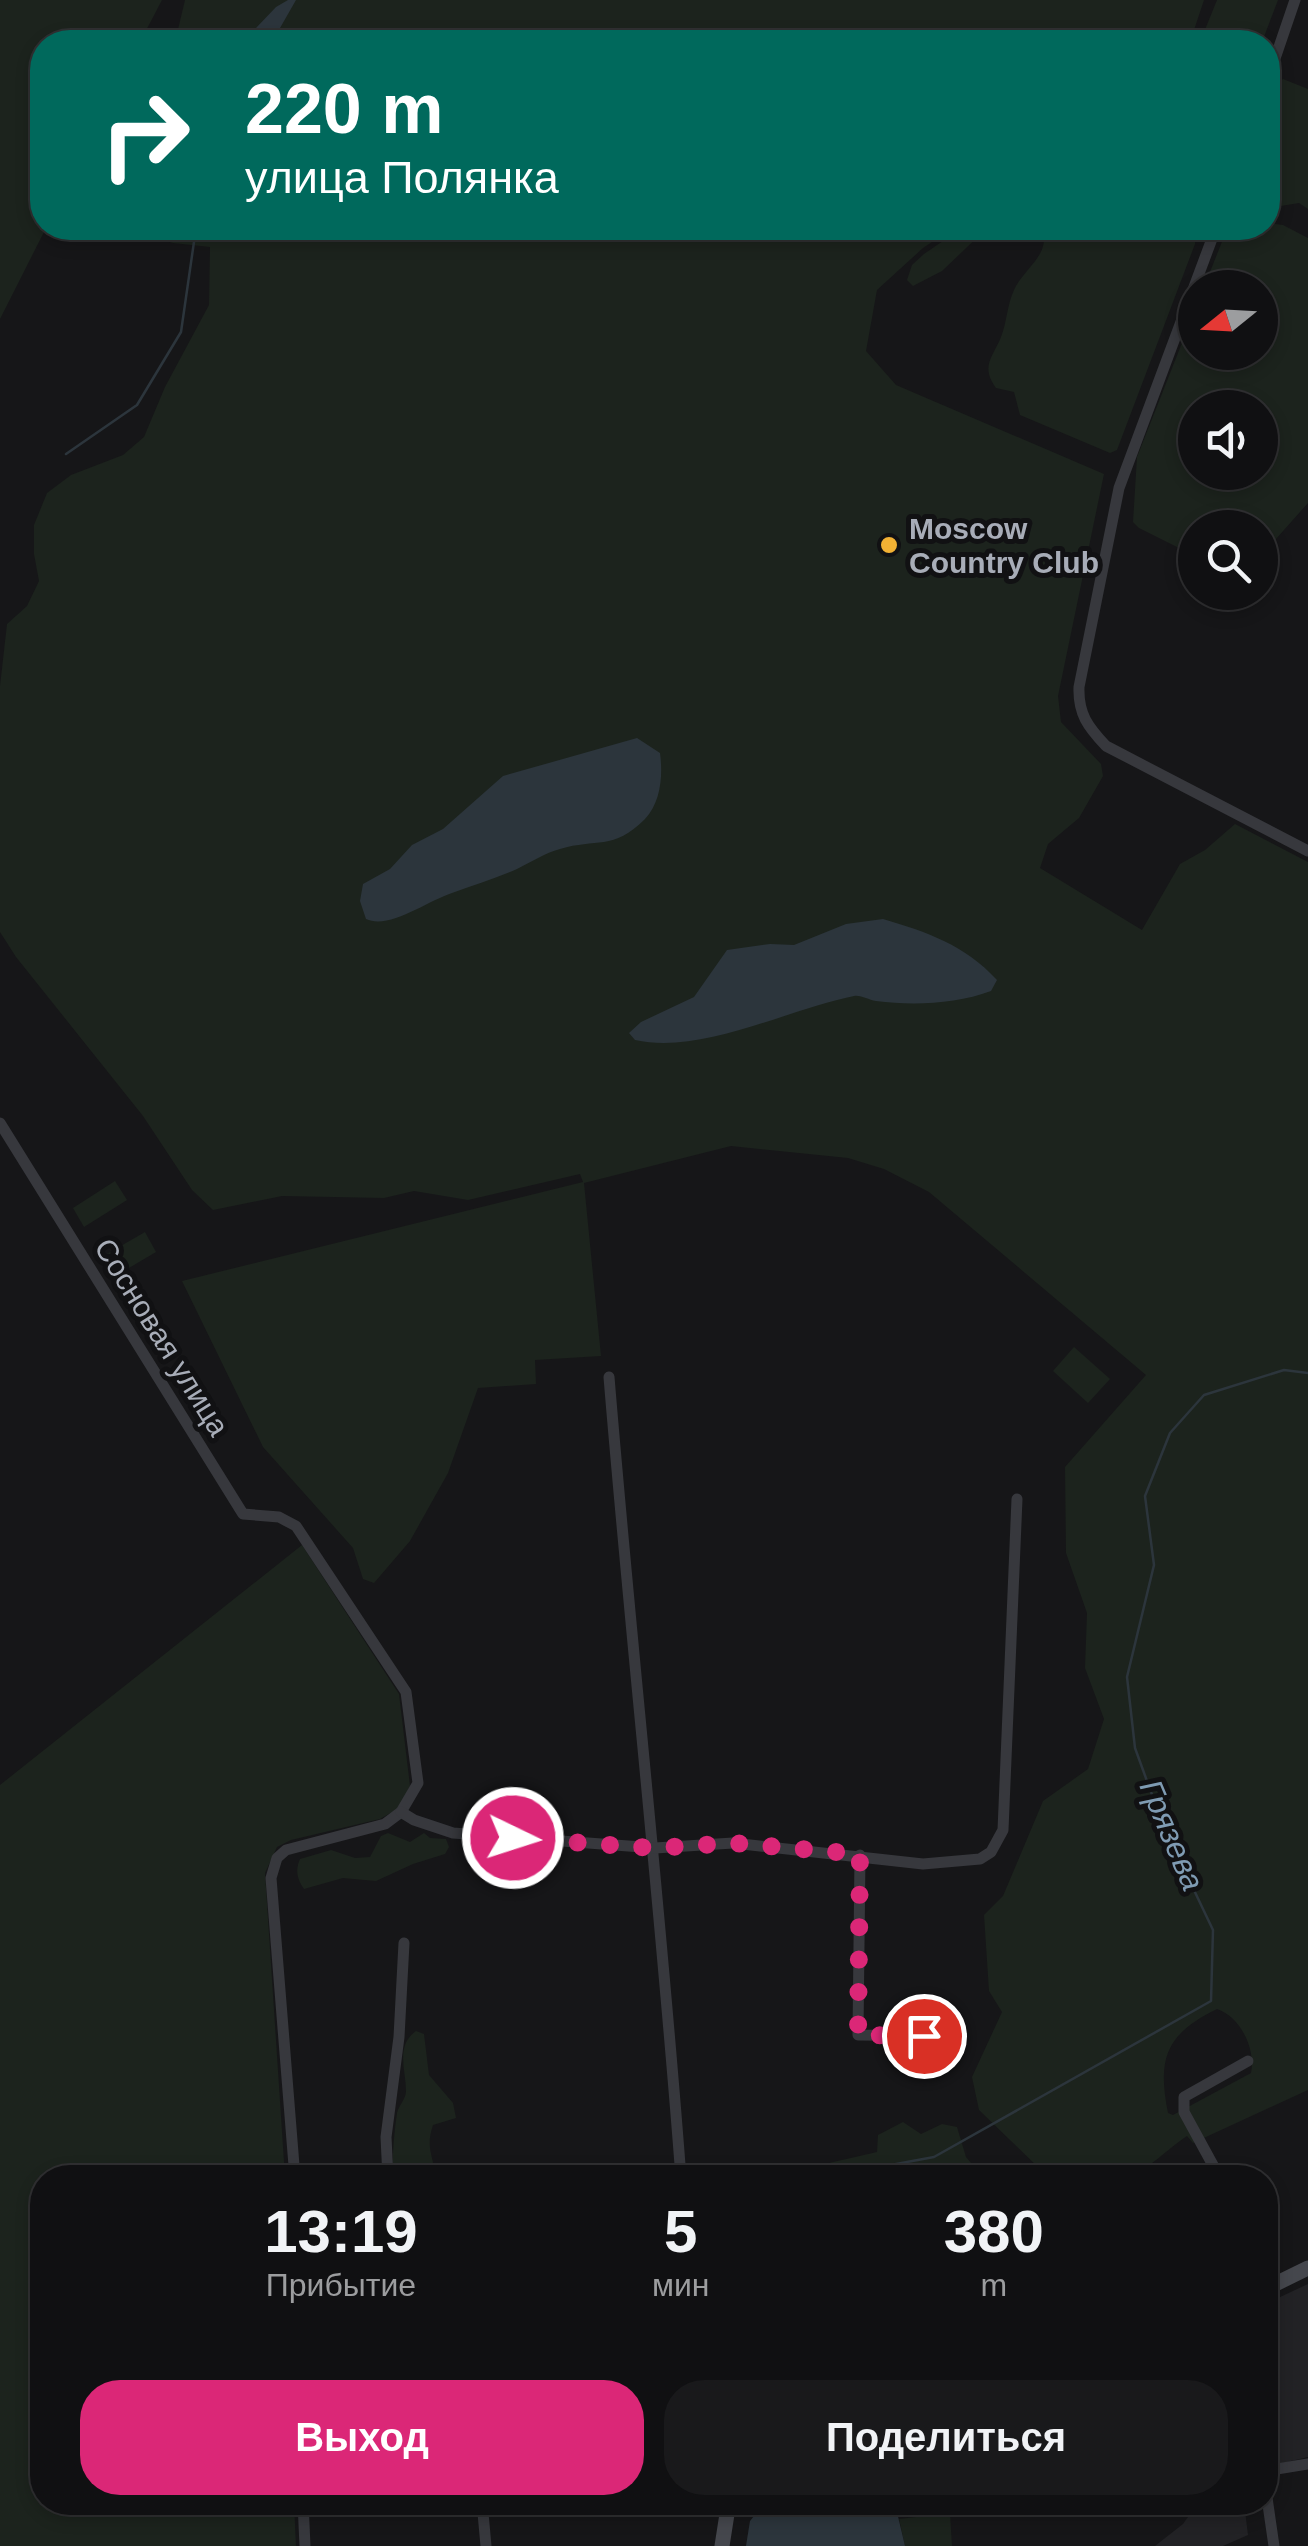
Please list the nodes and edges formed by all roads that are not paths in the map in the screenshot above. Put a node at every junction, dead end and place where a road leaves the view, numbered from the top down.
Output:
1 (1295, 0) edge
2 (1280, 44) edge
3 (1212, 240) edge
4 (1308, 851) edge
5 (0, 1123) edge
6 (608, 1377) dead end
7 (1017, 1499) dead end
8 (401, 1812) junction
9 (654, 1848) junction
10 (860, 1854) junction
11 (404, 1943) dead end
12 (956, 2036) dead end
13 (1248, 2061) dead end
14 (293, 2165) edge
15 (387, 2165) edge
16 (680, 2165) edge
17 (1213, 2165) edge
18 (1308, 2268) edge
19 (1278, 2283) edge
20 (1308, 2464) edge
21 (1278, 2469) edge
22 (304, 2515) edge
23 (483, 2515) edge
24 (727, 2515) edge
25 (1270, 2515) edge
26 (306, 2546) edge
27 (486, 2546) edge
28 (722, 2546) edge
29 (1274, 2546) edge

1 - 2 street
3 - 4 street
5 - 8 street, Сосновая улица
6 - 9 street
7 - 10 street
8 - 9 street
8 - 14 street
9 - 10 street
9 - 16 street
10 - 12 street
11 - 15 street
13 - 17 street
18 - 19 street
20 - 21 street
22 - 26 street
23 - 27 street
24 - 28 street
25 - 29 street

